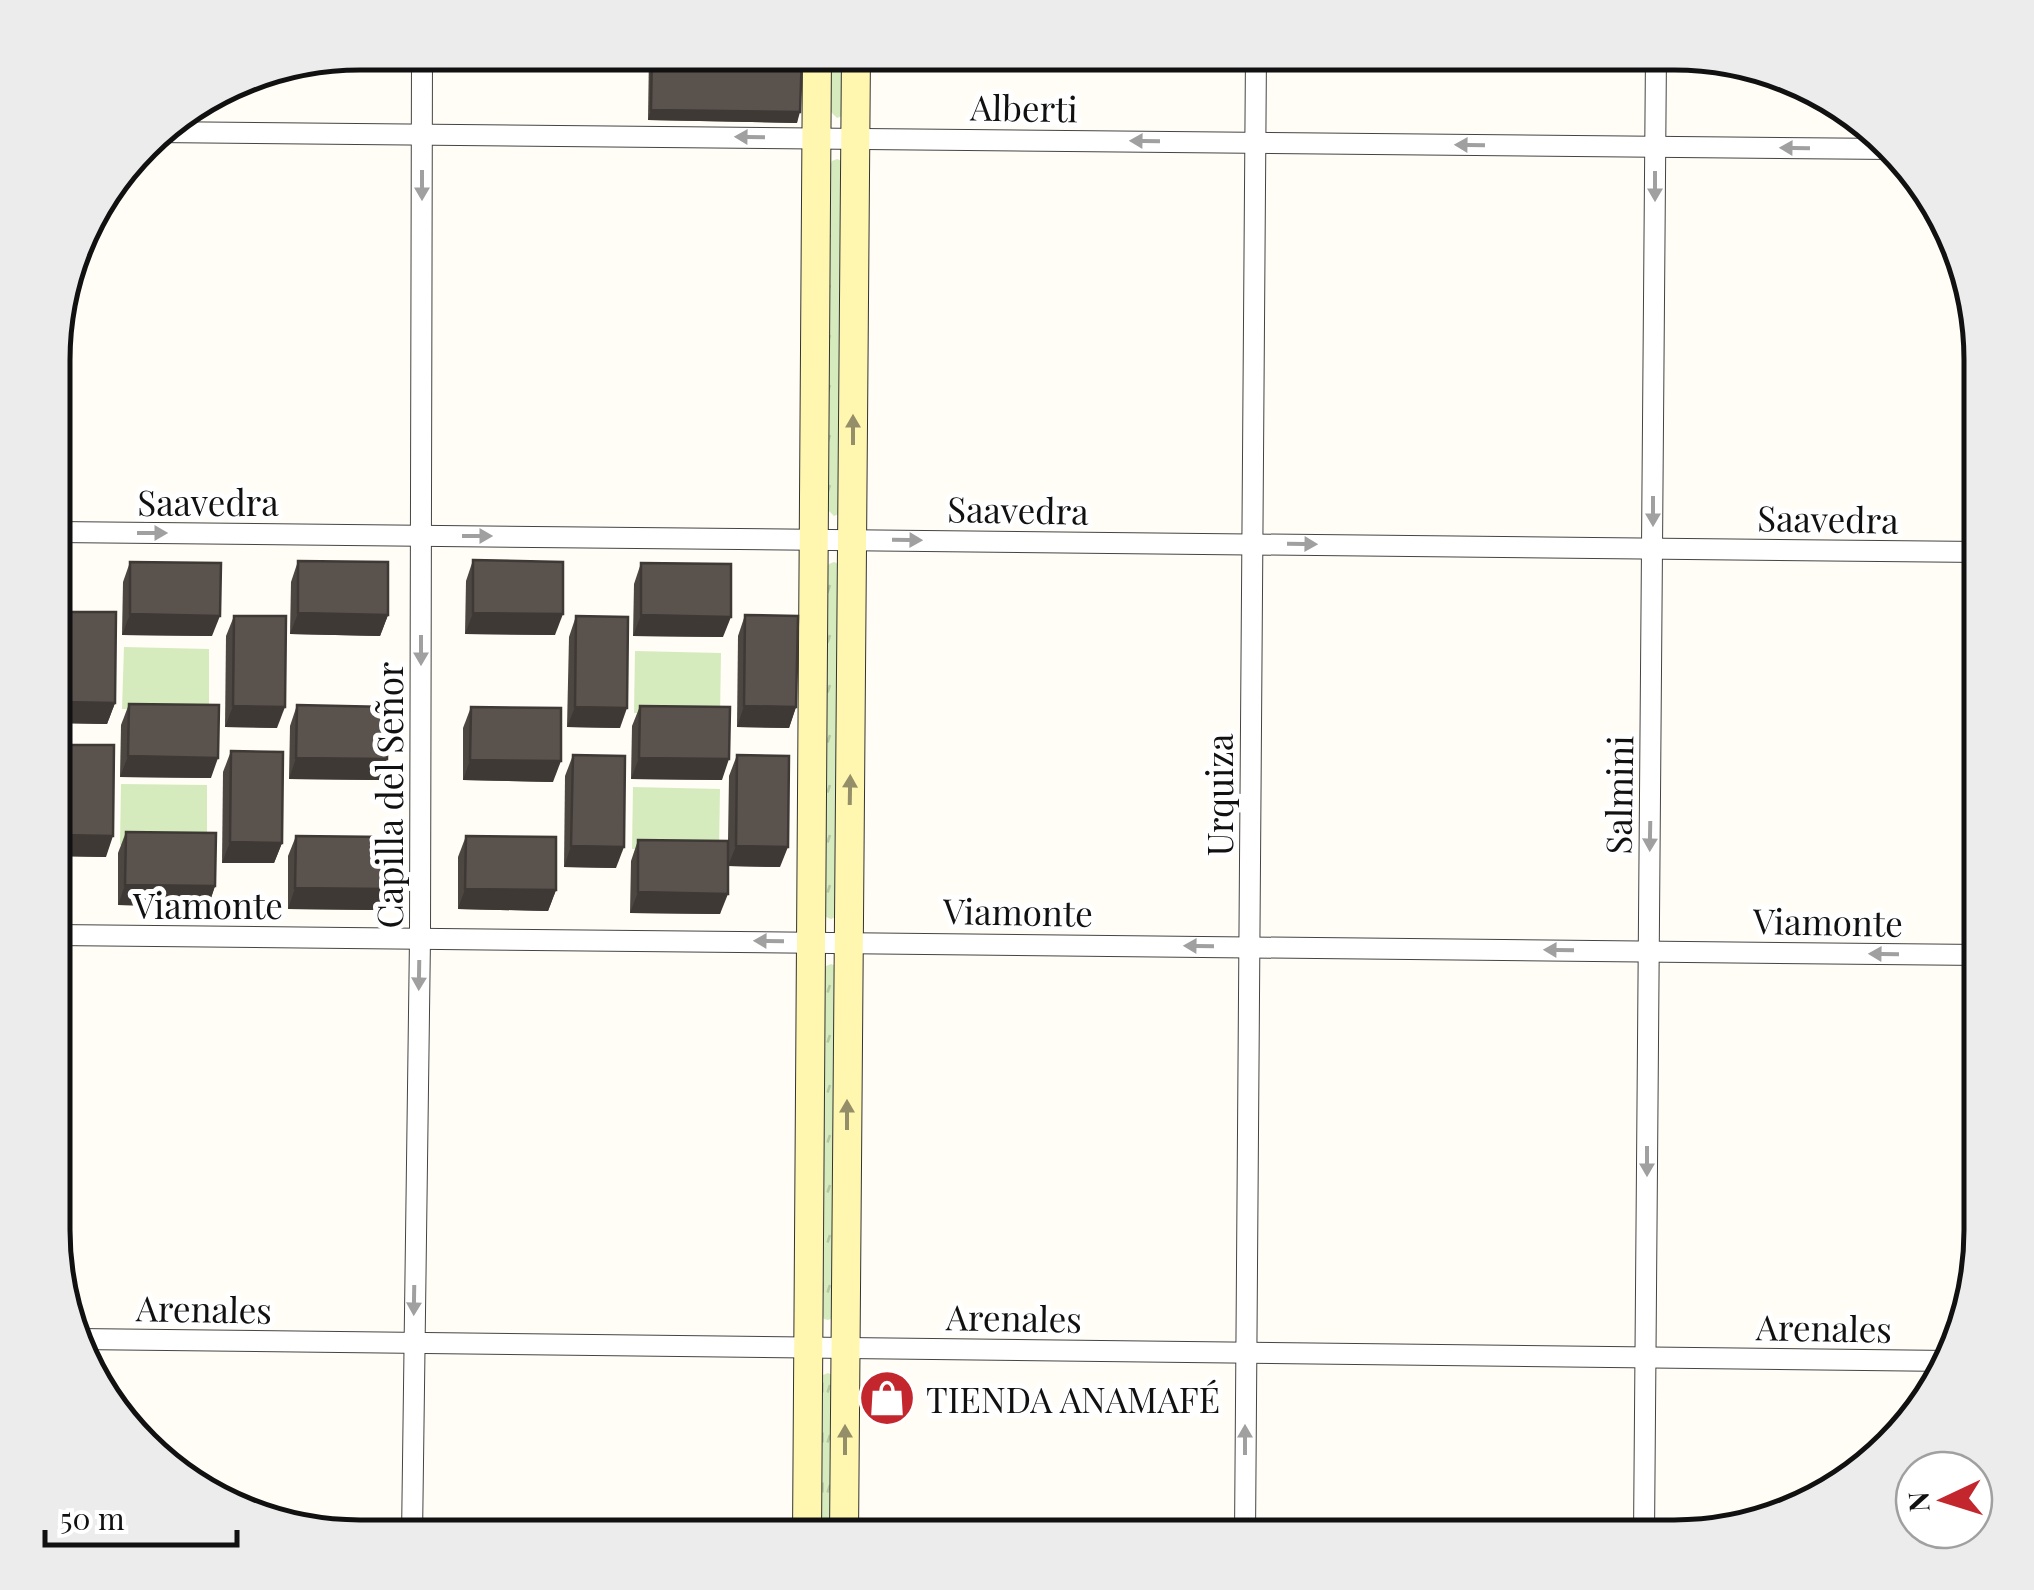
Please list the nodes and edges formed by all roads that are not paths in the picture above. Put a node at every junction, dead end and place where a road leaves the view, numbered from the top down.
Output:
1 (422, 71) edge
2 (817, 71) edge
3 (856, 71) edge
4 (1256, 71) edge
5 (1656, 71) edge
6 (182, 132) edge
7 (422, 134) junction
8 (816, 138) junction
9 (856, 138) junction
10 (1256, 142) junction
11 (1656, 147) junction
12 (1872, 149) edge
13 (70, 532) edge
14 (421, 536) junction
15 (814, 539) junction
16 (852, 539) junction
17 (1252, 544) junction
18 (1652, 548) junction
19 (1964, 552) edge
20 (71, 935) edge
21 (420, 938) junction
22 (811, 942) junction
23 (849, 942) junction
24 (1250, 946) junction
25 (1649, 951) junction
26 (1963, 955) edge
27 (92, 1340) edge
28 (413, 1343) junction
29 (808, 1346) junction
30 (845, 1347) junction
31 (1246, 1352) junction
32 (1646, 1357) junction
33 (1932, 1361) edge
34 (412, 1519) edge
35 (806, 1519) edge
36 (844, 1519) edge
37 (1245, 1520) edge
38 (1644, 1520) edge

1 - 7 street, Capilla del Señor
2 - 8 main road
3 - 9 main road
4 - 10 street, Urquiza
5 - 11 street, Salmini
6 - 7 street, Alberti
8 -> 7 street, Alberti
7 -> 14 street, Capilla del Señor
8 - 9 street, Alberti
8 - 15 main road
10 -> 9 street, Alberti
16 -> 9 main road
11 -> 10 street, Alberti
10 - 17 street, Urquiza
12 -> 11 street, Alberti
11 -> 18 street, Salmini
13 -> 14 street, Saavedra
14 -> 15 street, Saavedra
14 -> 21 street, Capilla del Señor
15 - 16 street, Saavedra
15 - 22 main road
16 -> 17 street, Saavedra
23 -> 16 main road
17 -> 18 street, Saavedra
17 - 24 street, Urquiza
18 - 19 street, Saavedra
18 -> 25 street, Salmini
20 - 21 street, Viamonte
22 -> 21 street, Viamonte
21 -> 28 street, Capilla del Señor
22 - 23 street, Viamonte
22 - 29 main road
24 -> 23 street, Viamonte
30 -> 23 main road
25 -> 24 street, Viamonte
24 - 31 street, Urquiza
26 -> 25 street, Viamonte
25 -> 32 street, Salmini
27 - 28 street, Arenales
28 - 29 street, Arenales
28 - 34 street, Capilla del Señor
29 - 30 street, Arenales
29 - 35 main road
30 - 31 street, Arenales
36 -> 30 main road
31 - 32 street, Arenales
37 -> 31 street, Urquiza
32 - 33 street, Arenales
32 - 38 street, Salmini

